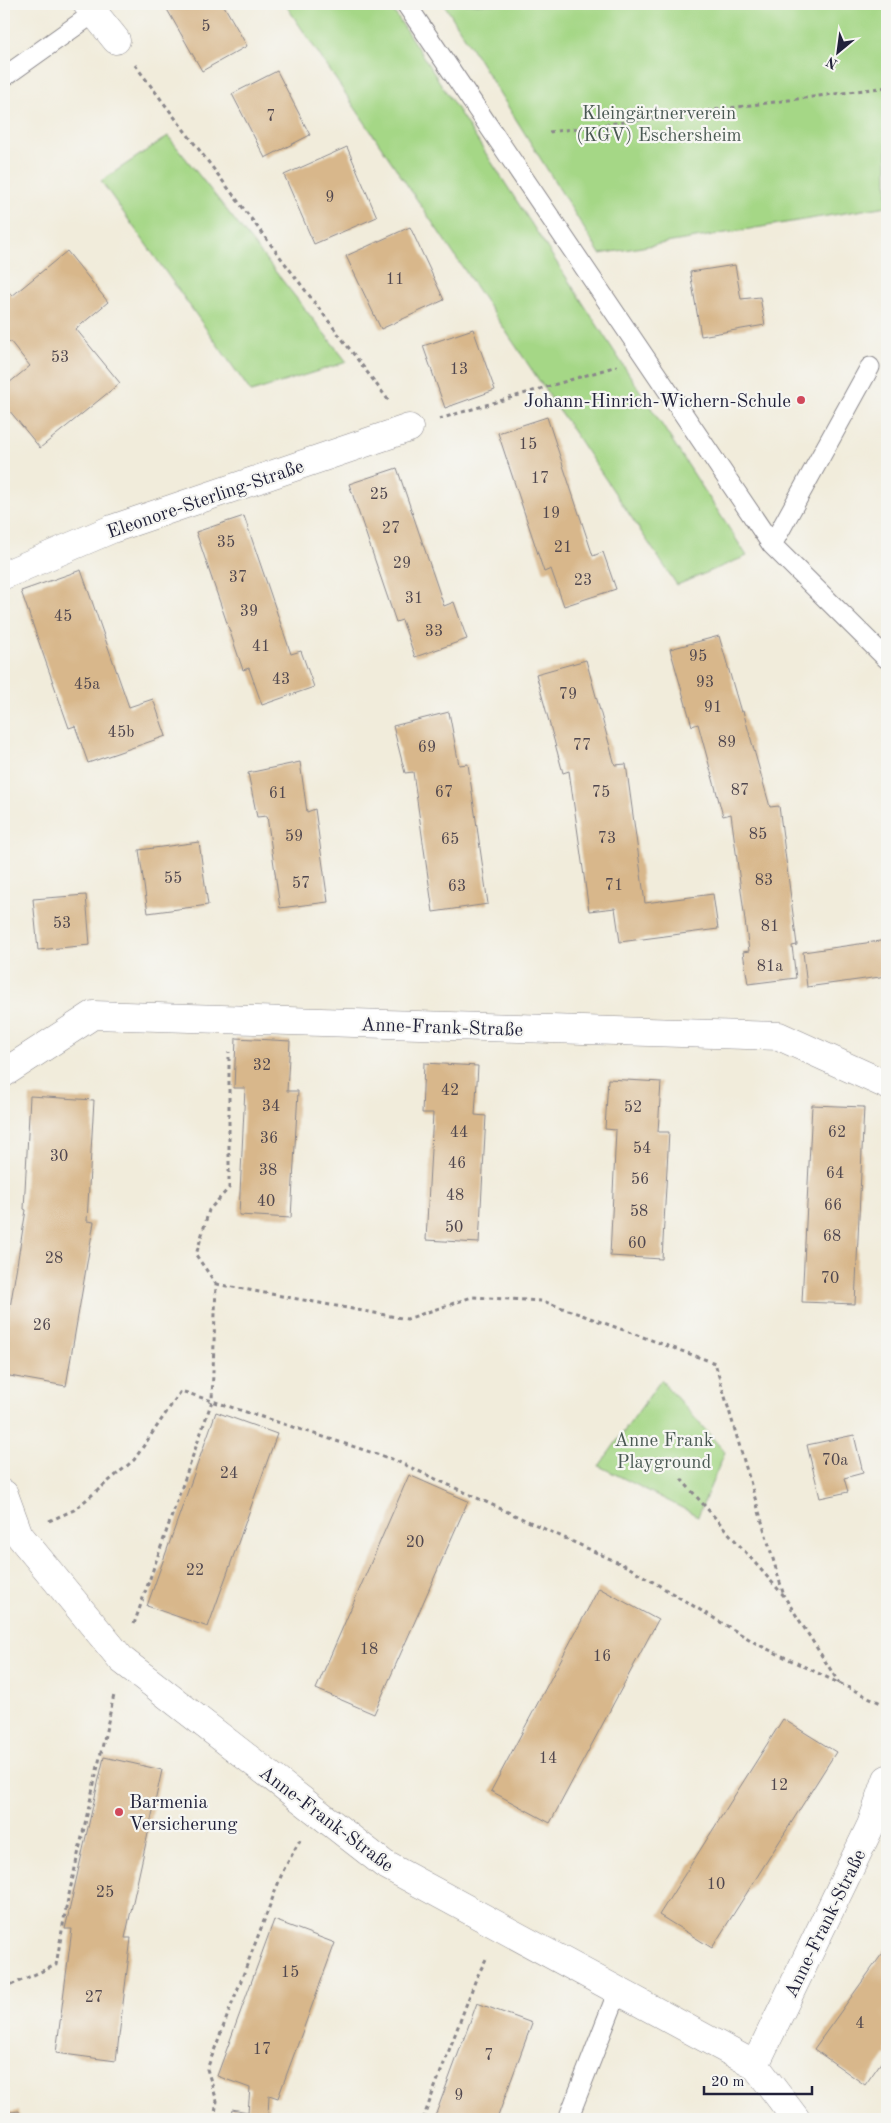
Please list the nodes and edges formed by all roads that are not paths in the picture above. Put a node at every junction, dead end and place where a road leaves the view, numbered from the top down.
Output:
1 (406, 4) edge
2 (90, 8) edge
3 (116, 40) road end
4 (4, 77) edge
5 (870, 367) dead end
6 (409, 428) road end
7 (772, 545) junction
8 (4, 575) edge
9 (887, 660) edge
10 (4, 1073) edge
11 (887, 1085) edge
12 (4, 1494) edge
13 (887, 1779) edge
14 (618, 1991) junction
15 (755, 2065) junction
16 (568, 2119) edge
17 (796, 2119) edge

1 - 7 lane
2 - 3 street
2 - 4 lane
5 - 7 lane
6 - 8 street, Eleonore-Sterling-Straße
7 - 9 lane
10 - 11 street, Anne-Frank-Straße
12 - 14 street, Anne-Frank-Straße
13 - 15 street, Anne-Frank-Straße
14 - 15 street, Anne-Frank-Straße
14 - 16 lane
15 - 17 street, Anne-Frank-Straße

